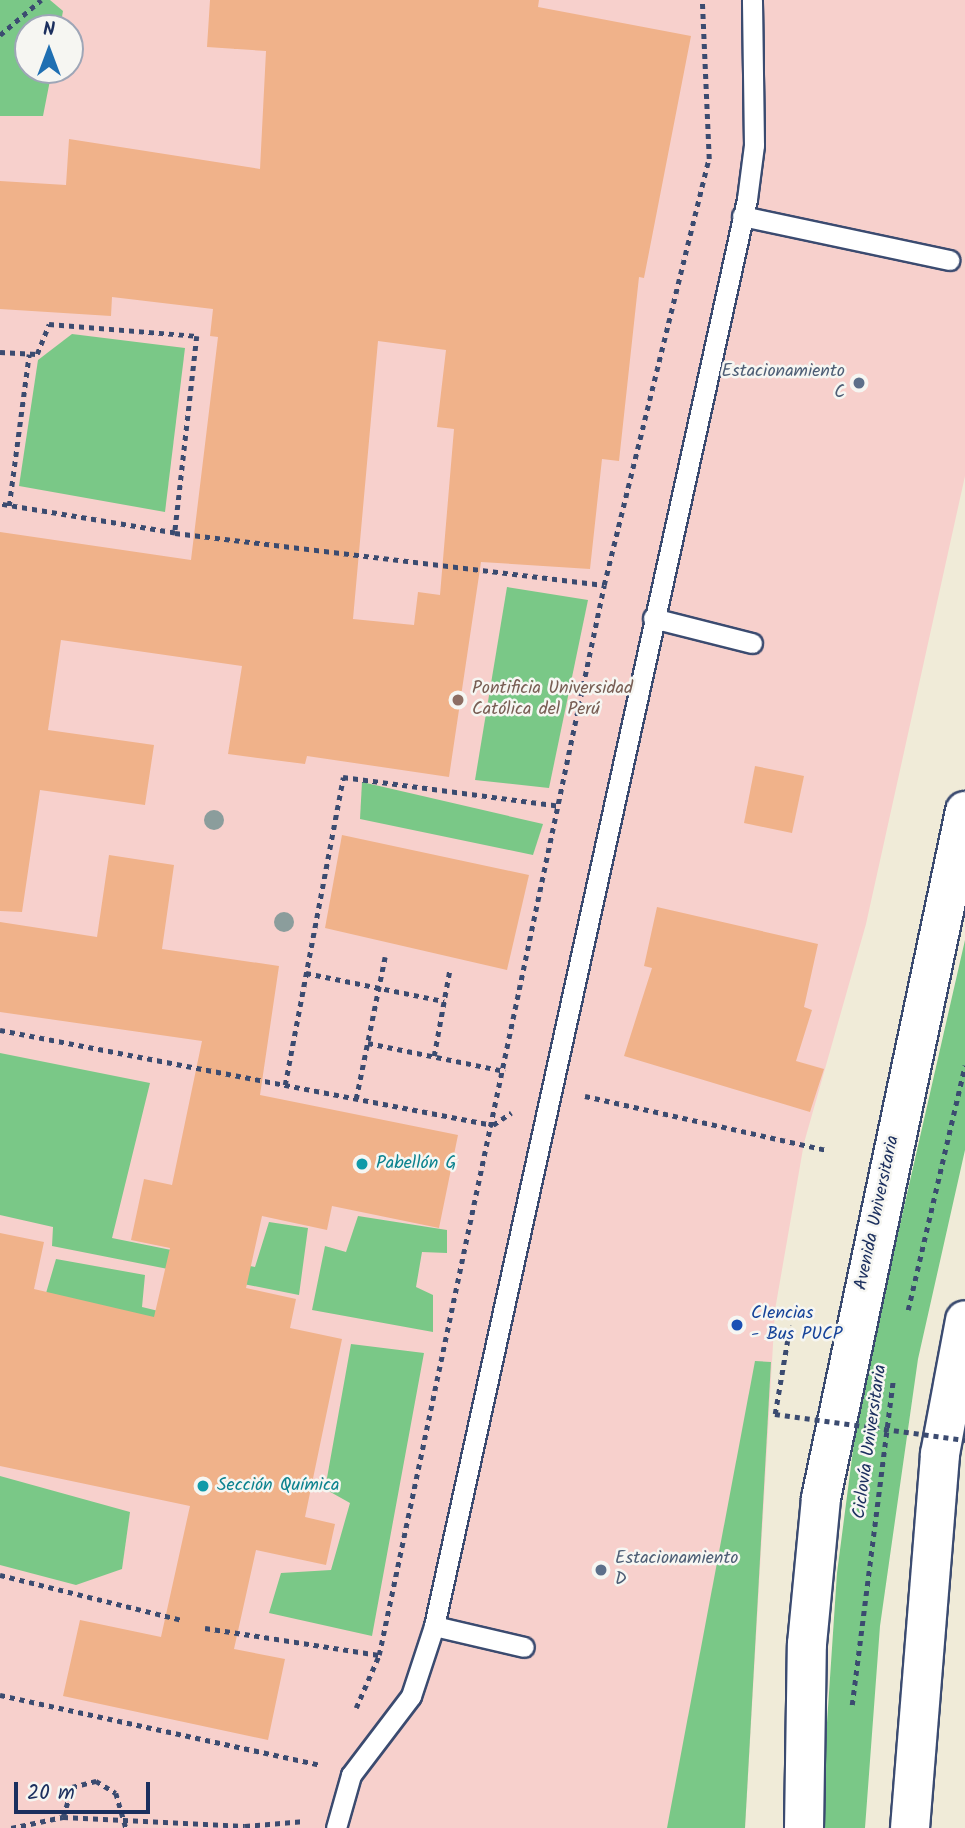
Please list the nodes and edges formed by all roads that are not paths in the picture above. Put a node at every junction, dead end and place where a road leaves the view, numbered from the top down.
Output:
1 (752, 0) edge
2 (742, 216) junction
3 (949, 260) dead end
4 (653, 618) junction
5 (752, 643) dead end
6 (965, 811) edge
7 (965, 1320) edge
8 (434, 1626) junction
9 (524, 1647) dead end
10 (336, 1828) edge
11 (804, 1828) edge
12 (910, 1828) edge

1 - 2 lane
2 - 3 lane
2 - 4 lane
4 - 5 lane
4 - 8 lane
6 - 11 main road, Avenida Universitaria
7 - 12 main road
8 - 9 lane
8 - 10 lane

